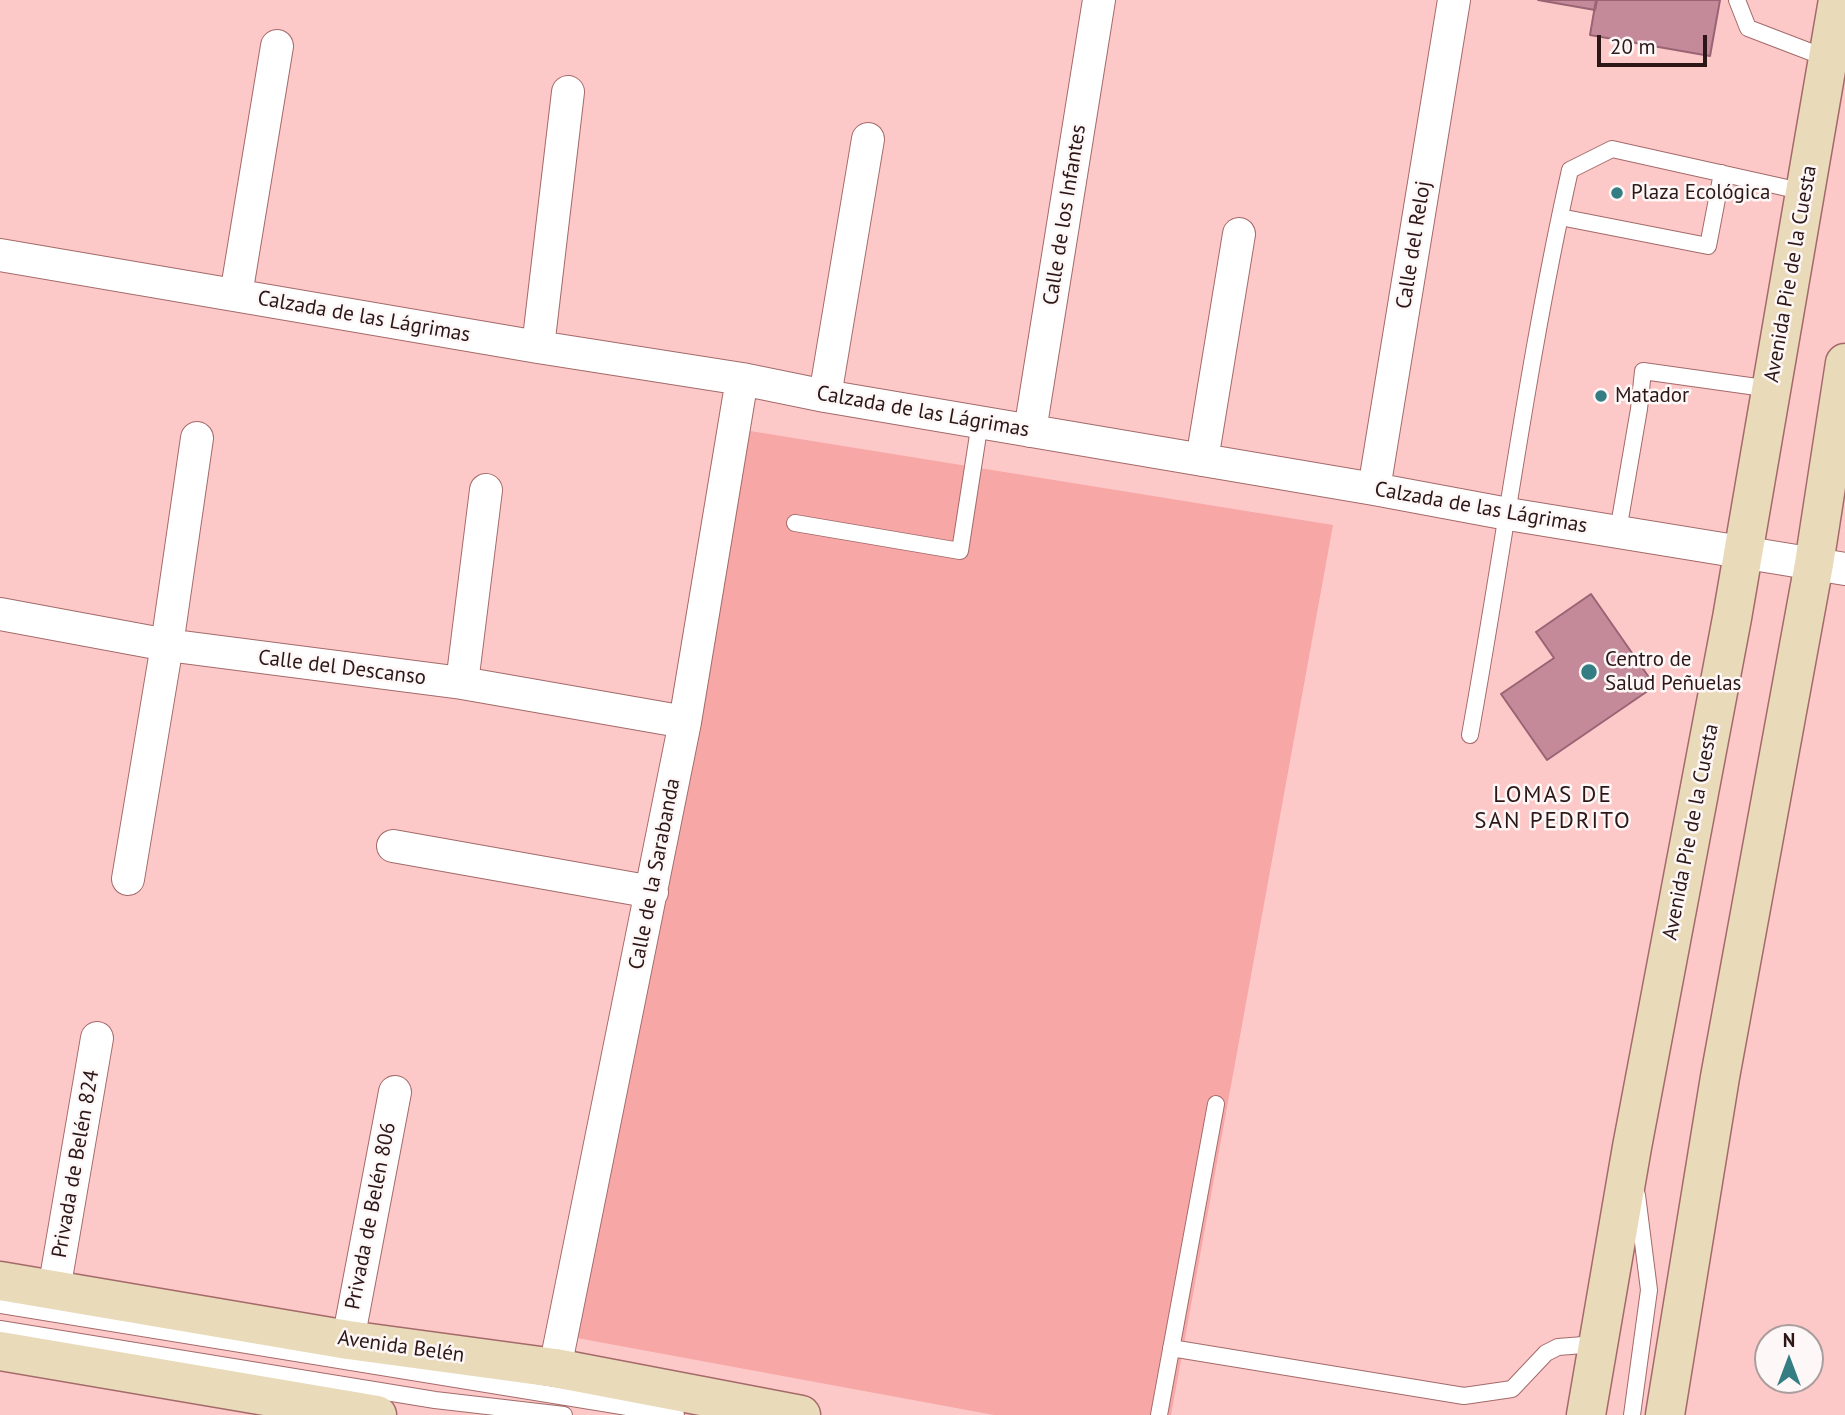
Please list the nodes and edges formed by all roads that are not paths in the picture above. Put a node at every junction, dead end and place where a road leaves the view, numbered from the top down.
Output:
1 (1099, 0) edge
2 (1454, 0) edge
3 (1737, 0) edge
4 (1838, 0) edge
5 (277, 46) dead end
6 (1829, 59) junction
7 (568, 92) dead end
8 (868, 139) dead end
9 (1722, 173) junction
10 (1805, 192) junction
11 (1560, 217) junction
12 (1239, 234) dead end
13 (0, 255) edge
14 (236, 295) junction
15 (538, 347) junction
16 (1845, 363) edge
17 (742, 379) junction
18 (1771, 389) junction
19 (825, 396) junction
20 (980, 422) junction
21 (1030, 431) junction
22 (197, 438) dead end
23 (1202, 460) junction
24 (1374, 489) junction
25 (486, 490) dead end
26 (1508, 514) junction
27 (795, 523) dead end
28 (1618, 531) junction
29 (1743, 553) junction
30 (1830, 567) edge
31 (0, 614) edge
32 (167, 645) junction
33 (462, 683) junction
34 (684, 722) junction
35 (1470, 735) dead end
36 (393, 846) dead end
37 (128, 879) dead end
38 (652, 892) junction
39 (97, 1038) dead end
40 (395, 1092) dead end
41 (1216, 1104) dead end
42 (1632, 1147) junction
43 (0, 1281) edge
44 (54, 1290) junction
45 (0, 1305) edge
46 (0, 1329) edge
47 (348, 1340) junction
48 (1597, 1344) junction
49 (1171, 1348) junction
50 (0, 1350) edge
51 (555, 1368) junction
52 (334, 1412) edge
53 (377, 1415) edge
54 (564, 1415) edge
55 (676, 1415) edge
56 (801, 1415) edge
57 (1159, 1415) edge
58 (1586, 1415) edge
59 (1632, 1415) edge
60 (1665, 1415) edge

1 - 21 street, Calle de los Infantes
2 - 24 street, Calle del Reloj
3 - 6 lane
4 - 6 main road, Avenida Pie de la Cuesta
5 - 14 street
6 - 10 main road, Avenida Pie de la Cuesta
7 - 15 street
8 - 19 street
9 - 10 lane
9 - 11 lane
9 - 11 lane
10 - 18 main road, Avenida Pie de la Cuesta
11 - 26 lane
12 - 23 street
13 - 14 street, Calzada de las Lágrimas
14 - 15 street, Calzada de las Lágrimas
15 - 17 street, Calzada de las Lágrimas
16 - 30 main road
17 - 19 street, Calzada de las Lágrimas
17 - 34 street, Calle de la Sarabanda
18 - 28 lane
18 - 29 main road, Avenida Pie de la Cuesta
19 - 20 street, Calzada de las Lágrimas
20 - 21 street, Calzada de las Lágrimas
20 - 27 lane
21 - 23 street, Calzada de las Lágrimas
22 - 32 street
23 - 24 street, Calzada de las Lágrimas
24 - 26 street, Calzada de las Lágrimas
25 - 33 street
26 - 28 street, Calzada de las Lágrimas
26 - 35 lane
28 - 29 street, Calzada de las Lágrimas
29 - 30 street, Calzada de las Lágrimas
29 - 42 main road, Avenida Pie de la Cuesta
30 - 60 main road
31 - 32 street, Calle del Descanso
32 - 33 street, Calle del Descanso
32 - 37 street
33 - 34 street, Calle del Descanso
34 - 38 street, Calle de la Sarabanda
36 - 38 street
38 - 51 street, Calle de la Sarabanda
39 - 44 street, Privada de Belén 824
40 - 47 street, Privada de Belén 806
41 - 49 lane
42 - 48 main road, Avenida Pie de la Cuesta
42 - 59 lane
43 - 44 main road, Avenida Belén
44 - 47 main road, Avenida Belén
45 - 55 lane
46 - 54 lane
47 - 51 main road, Avenida Belén
48 - 49 lane
48 - 58 main road, Avenida Pie de la Cuesta
49 - 57 lane
50 - 52 main road
51 - 56 main road, Avenida Belén
52 - 53 main road

